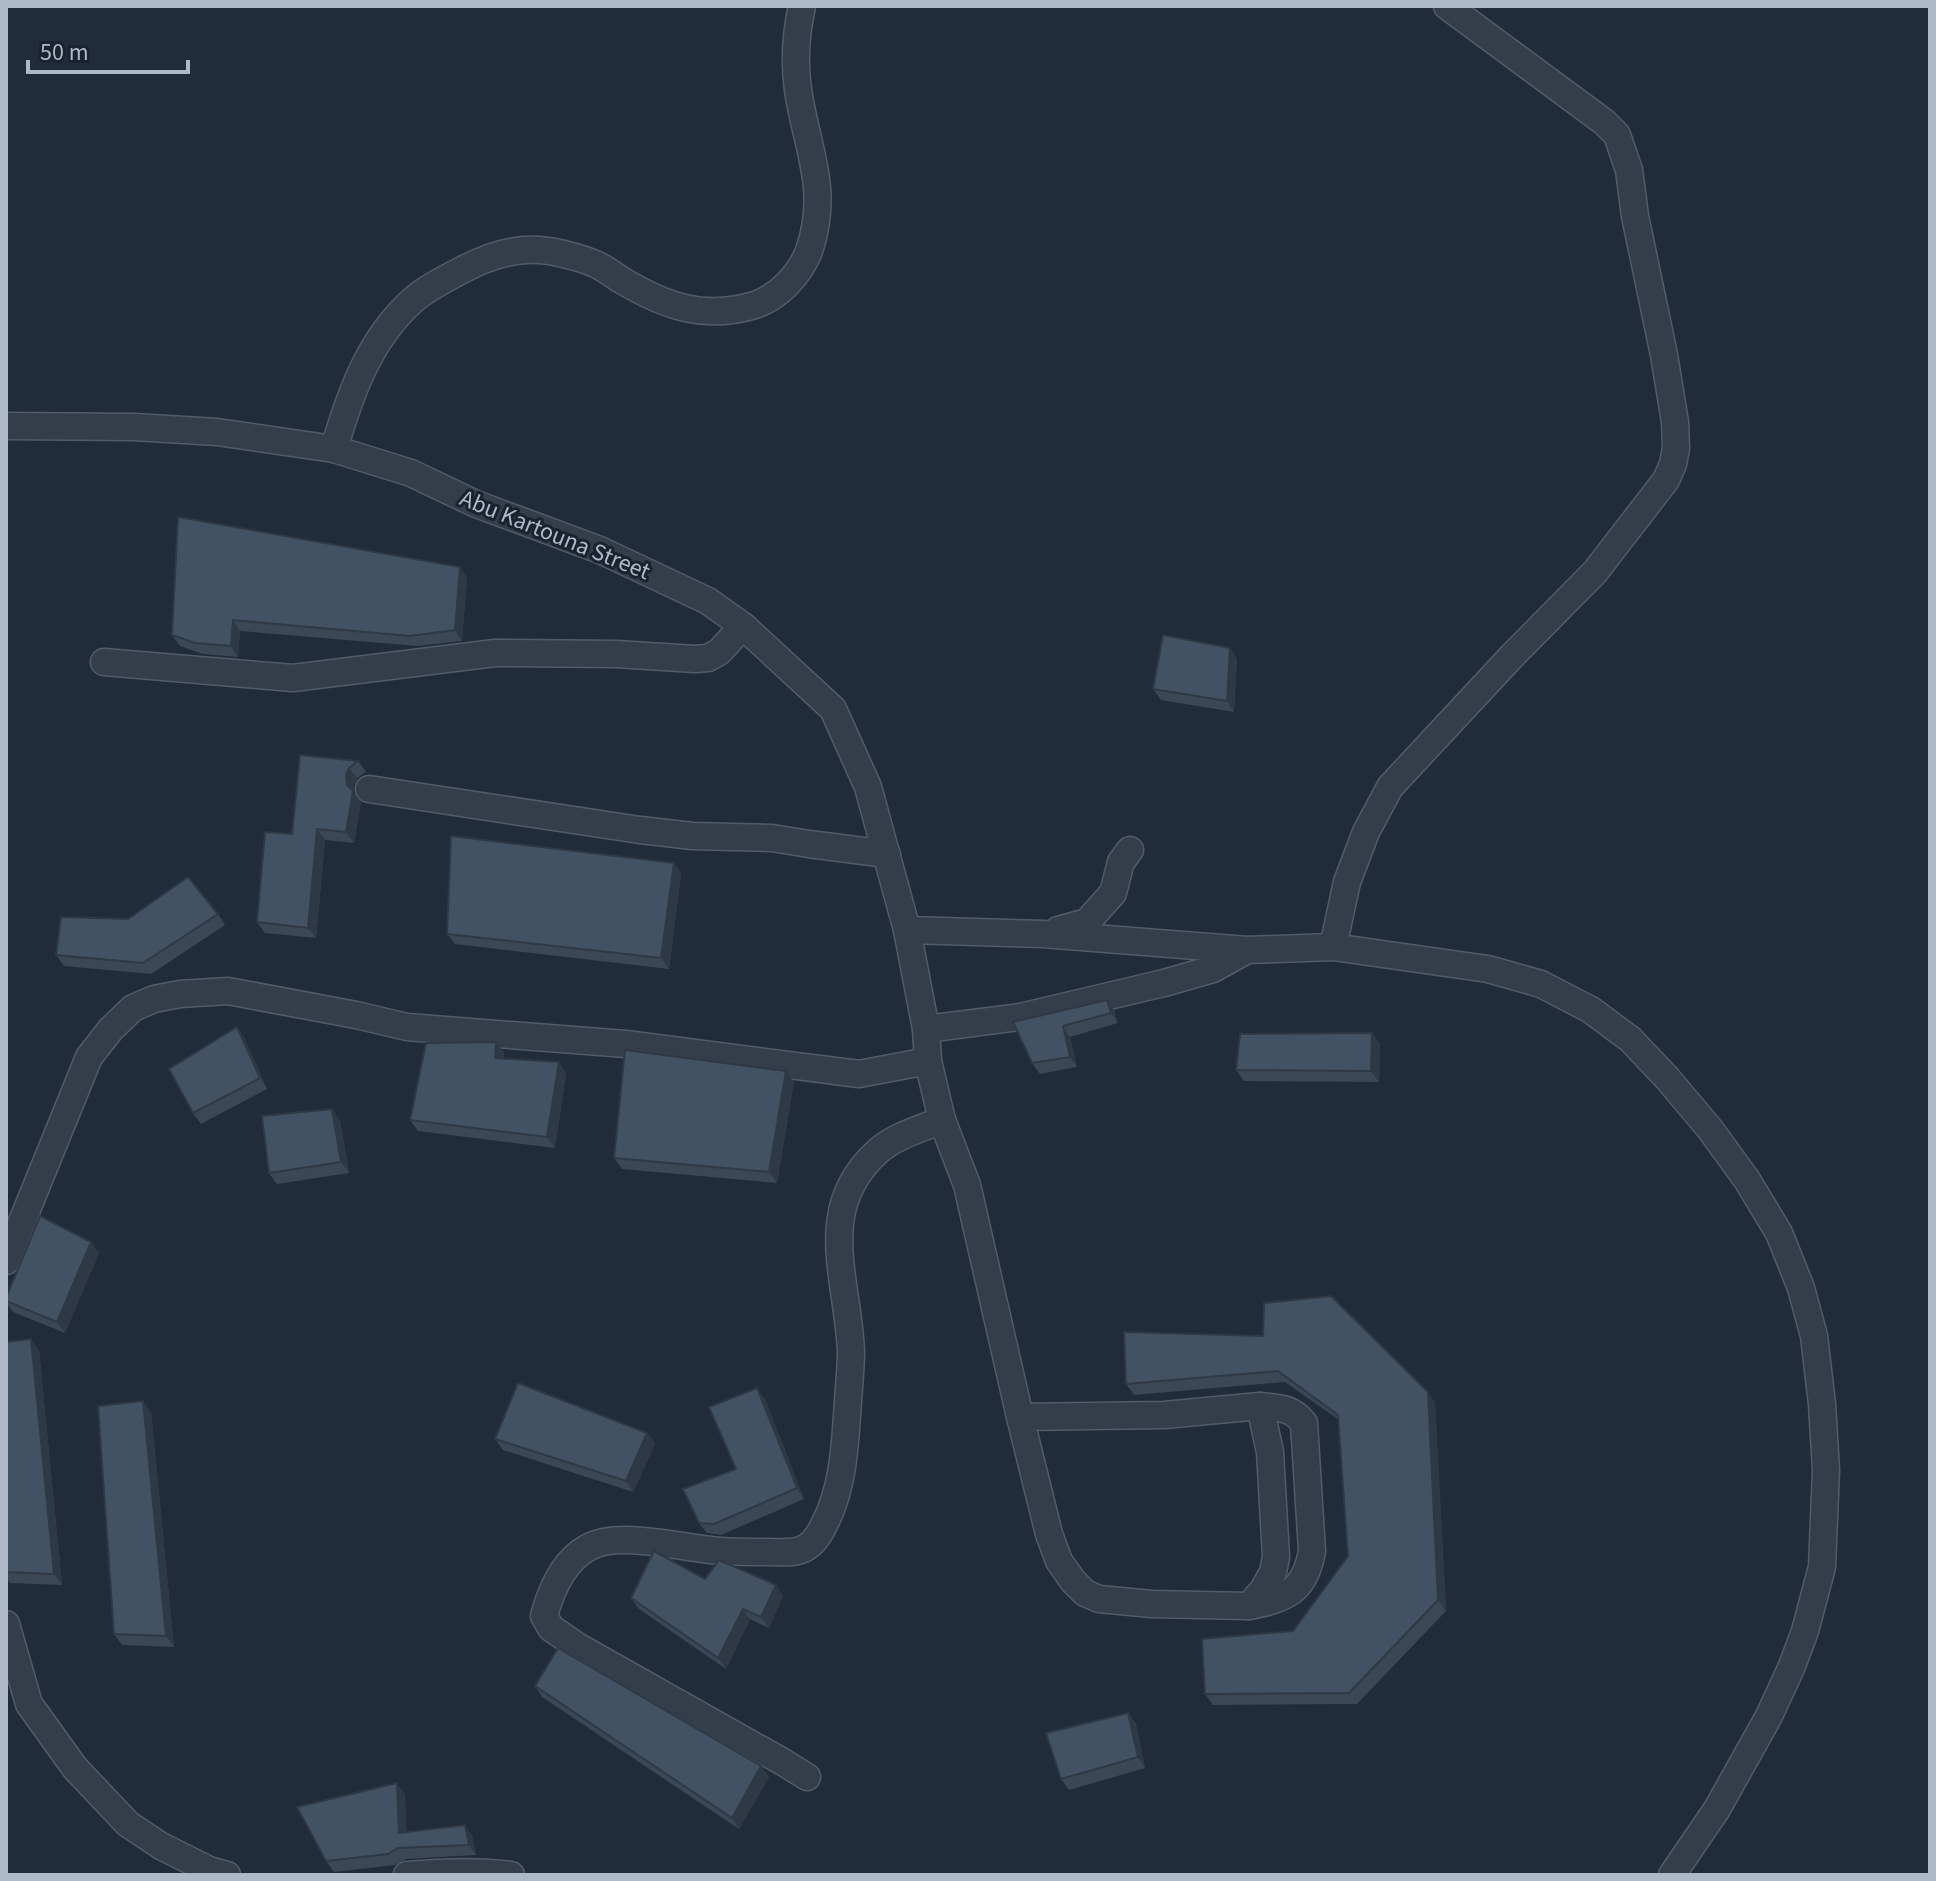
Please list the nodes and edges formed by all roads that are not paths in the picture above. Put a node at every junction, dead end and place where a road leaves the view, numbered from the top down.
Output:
1 (802, 6) edge
2 (1447, 6) edge
3 (6, 426) edge
4 (334, 449) junction
5 (743, 626) junction
6 (104, 662) dead end
7 (369, 789) dead end
8 (1130, 850) dead end
9 (887, 854) junction
10 (907, 930) junction
11 (1043, 934) junction
12 (1333, 947) junction
13 (1247, 950) junction
14 (926, 1029) junction
15 (928, 1061) junction
16 (942, 1120) junction
17 (6, 1261) edge
18 (1260, 1406) junction
19 (1020, 1417) junction
20 (1249, 1606) junction
21 (6, 1624) edge
22 (807, 1777) dead end
23 (227, 1875) edge
24 (407, 1875) edge
25 (511, 1875) edge
26 (1672, 1875) edge

1 - 4 street
2 - 12 street
3 - 4 street, Abu Kartouna Street
4 - 5 street, Abu Kartouna Street
5 - 6 street
5 - 9 street, Abu Kartouna Street
7 - 9 street
8 - 11 street
9 - 10 street, Abu Kartouna Street
10 - 11 street
10 - 14 street, Abu Kartouna Street
11 - 13 street
12 - 13 street
12 - 26 street
13 - 14 street
14 - 15 street, Abu Kartouna Street
15 - 16 street, Abu Kartouna Street
15 - 17 street
16 - 19 street, Abu Kartouna Street
16 - 22 street
18 - 19 street
18 - 20 street
18 - 20 street
19 - 20 street, Abu Kartouna Street
21 - 23 street
24 - 25 street

